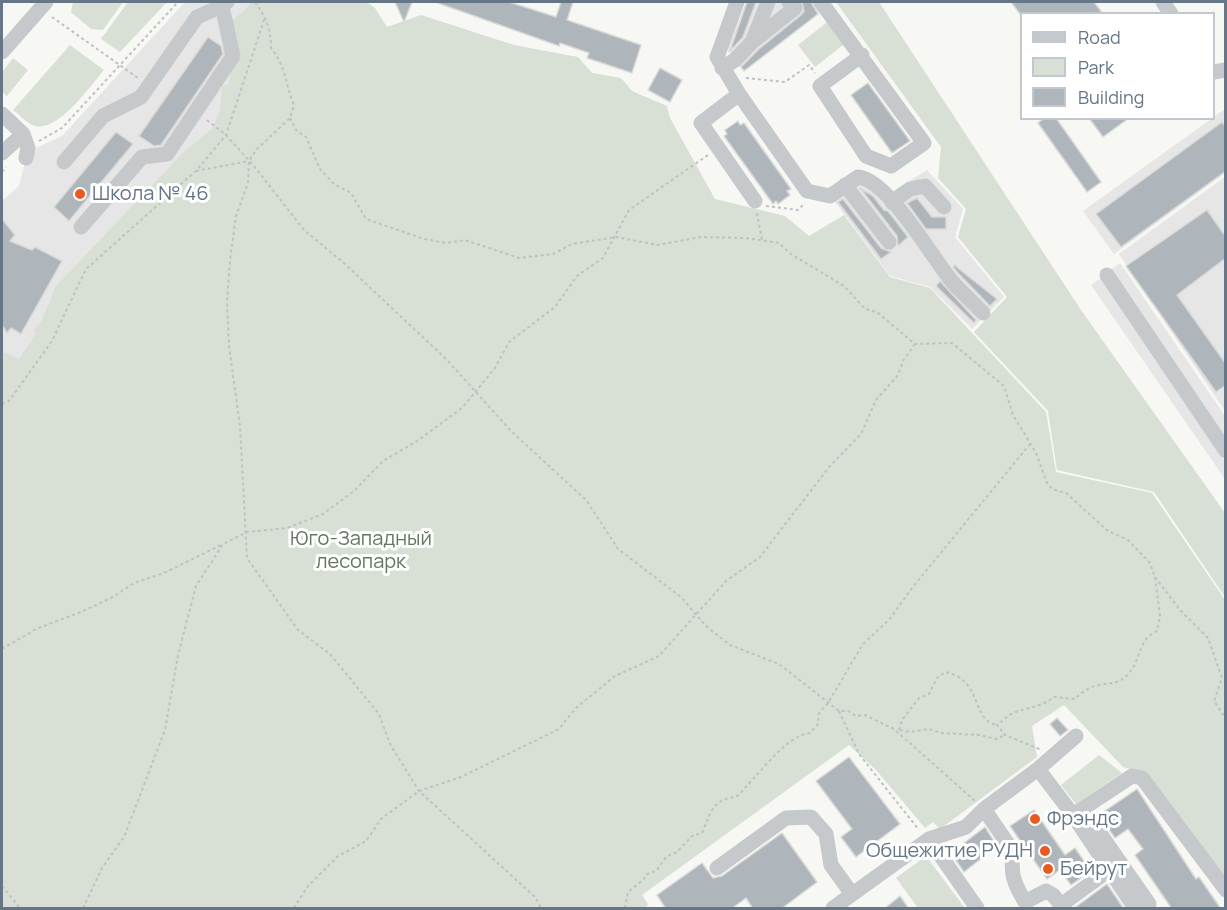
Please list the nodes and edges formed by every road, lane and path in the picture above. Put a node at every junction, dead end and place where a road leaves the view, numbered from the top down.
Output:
1 (178, 2) edge
2 (255, 2) edge
3 (737, 2) edge
4 (768, 2) edge
5 (789, 2) edge
6 (821, 2) edge
7 (225, 4) edge
8 (43, 5) edge
9 (265, 16) junction
10 (752, 42) junction
11 (2, 52) edge
12 (862, 55) junction
13 (120, 65) junction
14 (809, 65) dead end
15 (722, 68) junction
16 (742, 76) dead end
17 (149, 86) junction
18 (739, 94) junction
19 (2, 114) edge
20 (290, 118) junction
21 (215, 126) dead end
22 (226, 135) junction
23 (26, 147) junction
24 (2, 153) edge
25 (249, 161) junction
26 (699, 161) dead end
27 (64, 162) dead end
28 (196, 171) junction
29 (845, 185) junction
30 (807, 191) junction
31 (755, 201) junction
32 (892, 202) junction
33 (944, 207) dead end
34 (81, 227) dead end
35 (616, 237) junction
36 (762, 241) junction
37 (889, 242) dead end
38 (1107, 275) dead end
39 (983, 313) dead end
40 (915, 344) junction
41 (476, 393) junction
42 (2, 404) edge
43 (1030, 444) junction
44 (1226, 451) edge
45 (247, 532) junction
46 (223, 544) junction
47 (1155, 577) junction
48 (696, 615) junction
49 (2, 649) edge
50 (828, 703) junction
51 (839, 711) junction
52 (1226, 719) edge
53 (997, 725) junction
54 (894, 729) junction
55 (899, 730) junction
56 (1005, 735) junction
57 (1076, 736) dead end
58 (1039, 747) dead end
59 (1038, 770) junction
60 (419, 791) junction
61 (984, 809) junction
62 (1078, 812) junction
63 (929, 839) junction
64 (1114, 867) junction
65 (717, 868) dead end
66 (2, 886) edge
67 (1226, 890) edge
68 (852, 894) junction
69 (1020, 905) edge
70 (1142, 906) edge
71 (838, 907) edge
72 (20, 909) edge
73 (83, 909) edge
74 (294, 909) edge
75 (541, 909) edge
76 (625, 909) edge
77 (977, 909) edge

1 - 13 path
2 - 9 path
3 - 15 lane
4 - 10 lane
5 - 10 lane
6 - 12 lane
7 - 17 lane
7 - 34 lane
8 - 11 lane
8 - 13 path
9 - 20 path
9 - 22 path
10 - 15 lane
12 - 12 lane
13 - 17 path
13 - 23 path
14 - 16 path
15 - 18 lane
17 - 27 lane
18 - 30 lane
18 - 31 lane
19 - 23 lane
20 - 25 path
20 - 35 path
21 - 22 path
22 - 25 path
22 - 28 path
23 - 24 lane
25 - 28 path
25 - 41 path
25 - 45 path
26 - 35 path
28 - 42 path
29 - 30 lane
29 - 32 lane
29 - 37 lane
30 - 31 path
31 - 36 path
32 - 33 lane
32 - 39 lane
35 - 36 path
35 - 41 path
36 - 40 path
38 - 44 lane
40 - 43 path
40 - 48 path
41 - 45 path
41 - 48 path
43 - 47 path
43 - 50 path
45 - 46 path
45 - 60 path
46 - 49 path
46 - 73 path
47 - 52 path
47 - 53 path
48 - 50 path
48 - 60 path
50 - 51 path
50 - 76 path
51 - 54 path
51 - 63 path
53 - 55 path
53 - 56 path
54 - 55 path
54 - 61 path
55 - 56 path
56 - 58 path
57 - 59 lane
59 - 61 lane
59 - 62 lane
60 - 74 path
60 - 75 path
61 - 63 lane
61 - 69 lane
62 - 64 lane
62 - 67 lane
63 - 68 lane
63 - 77 lane
64 - 69 lane
64 - 70 lane
65 - 68 lane
66 - 72 path
68 - 71 lane

